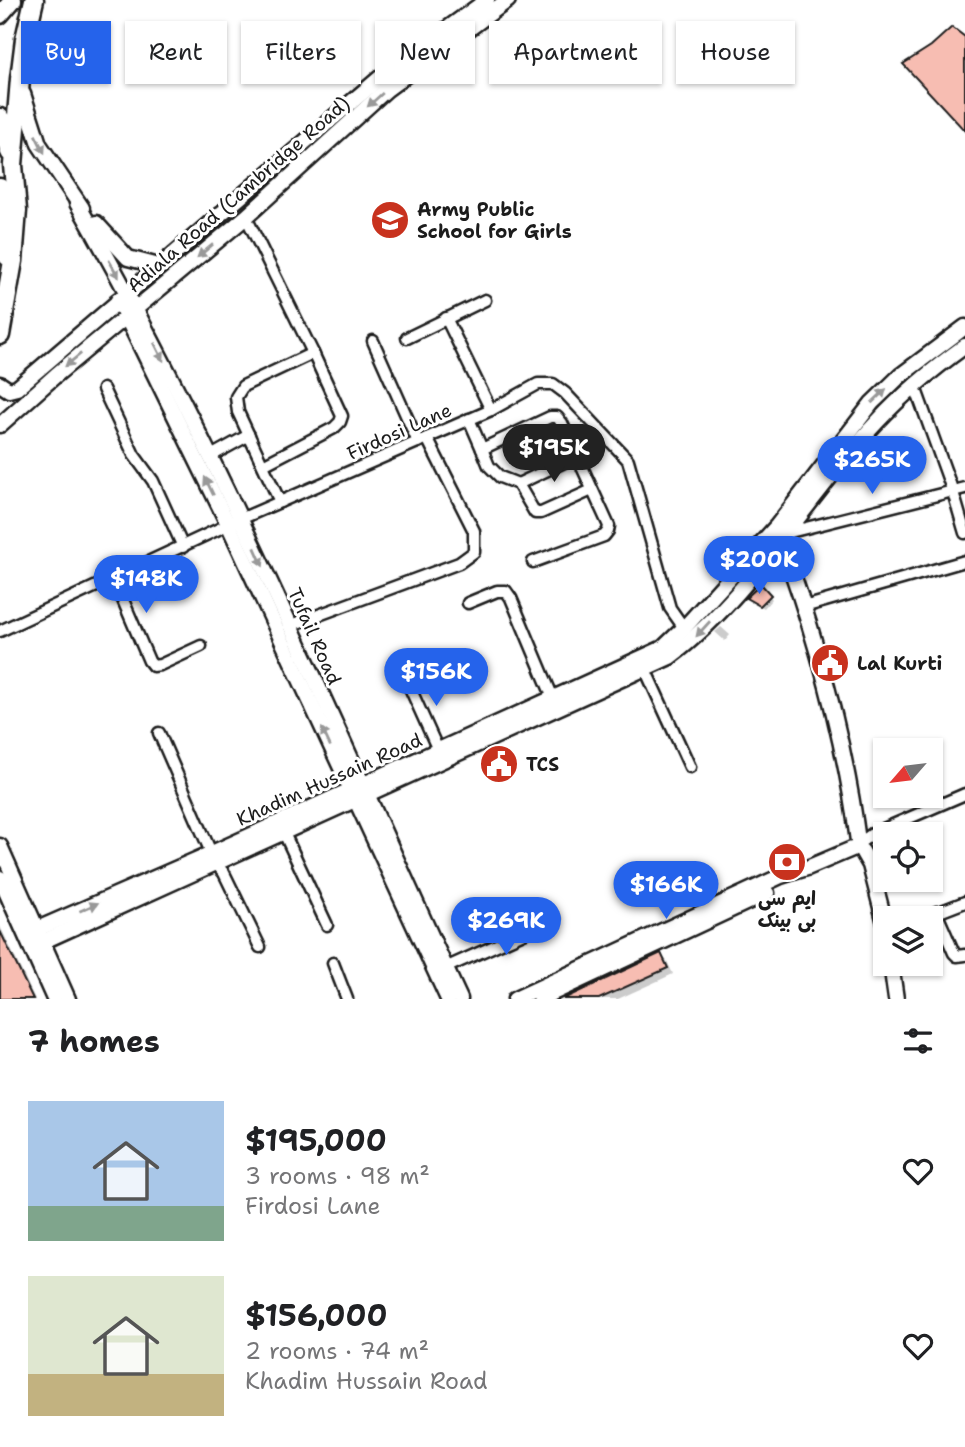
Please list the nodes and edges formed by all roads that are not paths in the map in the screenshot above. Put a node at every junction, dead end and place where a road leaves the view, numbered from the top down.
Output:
1 (13, 0) edge
2 (34, 0) edge
3 (487, 0) edge
4 (508, 0) edge
5 (0, 15) edge
6 (20, 79) junction
7 (0, 118) edge
8 (13, 165) junction
9 (0, 187) edge
10 (77, 203) junction
11 (246, 217) junction
12 (159, 266) junction
13 (9, 284) junction
14 (123, 296) junction
15 (485, 300) dead end
16 (132, 313) junction
17 (446, 318) junction
18 (965, 327) edge
19 (0, 335) edge
20 (407, 338) dead end
21 (373, 341) dead end
22 (965, 346) edge
23 (313, 353) junction
24 (0, 384) edge
25 (914, 384) junction
26 (103, 389) dead end
27 (491, 410) junction
28 (469, 419) junction
29 (0, 425) edge
30 (249, 435) junction
31 (423, 440) junction
32 (482, 449) junction
33 (211, 456) junction
34 (577, 456) junction
35 (262, 465) junction
36 (518, 484) junction
37 (965, 488) edge
38 (592, 490) junction
39 (953, 492) junction
40 (280, 502) junction
41 (235, 522) junction
42 (781, 533) junction
43 (965, 533) edge
44 (183, 547) junction
45 (965, 561) edge
46 (533, 562) dead end
47 (114, 579) junction
48 (468, 603) dead end
49 (804, 607) junction
50 (289, 626) junction
51 (684, 628) junction
52 (0, 631) edge
53 (201, 646) dead end
54 (645, 669) junction
55 (406, 679) dead end
56 (552, 698) junction
57 (159, 733) dead end
58 (438, 750) junction
59 (690, 767) dead end
60 (358, 793) junction
61 (965, 794) edge
62 (284, 833) junction
63 (0, 846) edge
64 (858, 846) junction
65 (214, 858) junction
66 (807, 868) junction
67 (0, 878) edge
68 (965, 902) edge
69 (880, 906) edge
70 (943, 910) edge
71 (555, 919) dead end
72 (327, 925) dead end
73 (943, 928) edge
74 (36, 935) junction
75 (260, 947) dead end
76 (965, 955) edge
77 (333, 963) dead end
78 (446, 968) junction
79 (893, 976) edge
80 (54, 999) edge
81 (68, 999) edge
82 (347, 999) edge
83 (448, 999) edge
84 (460, 999) edge
85 (514, 999) edge
86 (540, 999) edge
87 (896, 999) edge

1 - 5 main road
2 - 6 highway
3 - 12 main road, Adiala Road (Cambridge Road)
4 -> 11 main road, Adiala Road (Cambridge Road)
6 - 8 highway
6 -> 10 main road
7 - 8 highway
8 - 13 highway
9 - 13 main road
10 - 12 main road
10 -> 14 main road, Tufail Road
11 -> 16 main road, Adiala Road (Cambridge Road)
11 - 23 street
12 - 14 main road, Adiala Road (Cambridge Road)
13 - 19 highway
14 - 16 main road, Tufail Road
14 - 24 main road, Adiala Road (Cambridge Road)
15 - 17 street
16 -> 29 main road, Adiala Road (Cambridge Road)
16 -> 33 main road, Tufail Road
41 -> 16 main road, Tufail Road
17 - 20 street
17 - 27 street
42 -> 18 main road, Khadim Hussain Road
21 - 31 street
22 - 25 main road, Khadim Hussain Road
23 - 30 street
23 - 35 street
25 - 39 street
25 - 42 main road, Khadim Hussain Road
26 - 44 street
27 - 28 street, Firdosi Lane
27 - 51 street, Firdosi Lane
28 - 31 street, Firdosi Lane
28 - 32 street
30 - 33 street
30 - 35 street
31 - 40 street, Firdosi Lane
31 - 50 street
32 - 34 street
32 - 36 street
33 - 41 main road, Tufail Road
34 - 36 street
34 - 38 street
35 - 40 street
36 - 38 street
37 - 39 street
38 - 46 street
39 - 42 street
39 - 43 street
40 - 41 street, Firdosi Lane
41 - 44 street, Firdosi Lane
41 -> 50 main road, Tufail Road
60 -> 41 main road, Tufail Road
42 - 49 main road
42 - 51 main road, Khadim Hussain Road
42 -> 54 main road, Khadim Hussain Road
44 - 47 street, Firdosi Lane
45 - 49 street
47 - 52 street, Firdosi Lane
47 - 53 street
48 - 56 street
49 - 64 main road
50 - 60 main road, Tufail Road
51 - 56 main road, Khadim Hussain Road
54 - 59 street
54 - 60 main road, Khadim Hussain Road
55 - 58 street
56 - 58 main road, Khadim Hussain Road
57 - 65 street
58 - 60 main road, Khadim Hussain Road
60 - 62 main road, Khadim Hussain Road
60 - 65 main road, Khadim Hussain Road
60 - 78 main road, Tufail Road
60 - 83 main road, Tufail Road
61 - 64 street
62 - 65 main road, Khadim Hussain Road
62 - 72 street
63 - 74 main road
64 - 66 main road
64 - 69 main road
65 - 74 main road, Khadim Hussain Road
65 - 75 street
66 - 85 main road
66 - 86 main road
67 - 74 main road
68 - 70 street
71 - 78 street
73 - 76 street
74 - 80 main road
74 - 81 main road
77 - 82 street
78 - 84 main road, Tufail Road
79 - 87 main road

